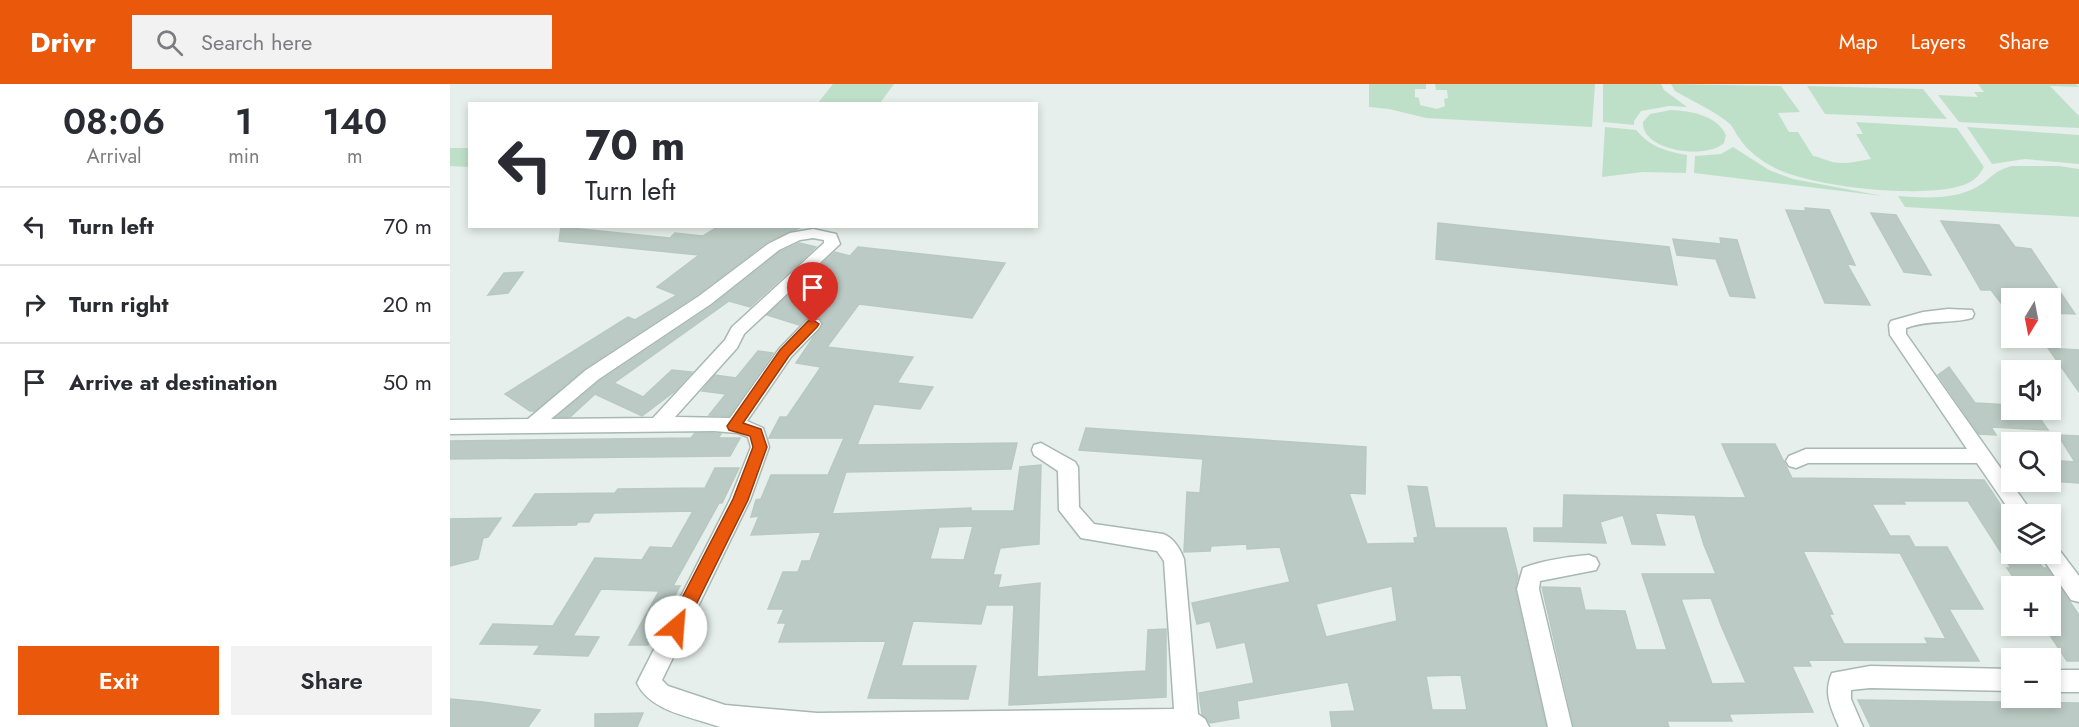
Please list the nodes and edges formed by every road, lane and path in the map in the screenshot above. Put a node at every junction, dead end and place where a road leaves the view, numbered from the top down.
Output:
1 (1966, 314) dead end
2 (813, 324) dead end
3 (657, 425) junction
4 (734, 426) junction
5 (531, 427) junction
6 (450, 428) edge
7 (1041, 450) dead end
8 (1982, 456) junction
9 (1796, 461) dead end
10 (2016, 504) edge
11 (1589, 564) dead end
12 (2058, 564) edge
13 (2079, 593) edge
14 (2001, 680) edge
15 (2061, 681) edge
16 (2079, 681) edge
17 (1192, 724) edge
18 (1560, 727) edge
19 (1851, 727) edge

1 - 8 street
2 - 4 street
3 - 4 street
3 - 5 street
3 - 5 street
4 - 17 street
5 - 6 street
7 - 17 street
8 - 9 street
8 - 10 street
11 - 18 street
12 - 13 street
14 - 19 street
15 - 16 street

